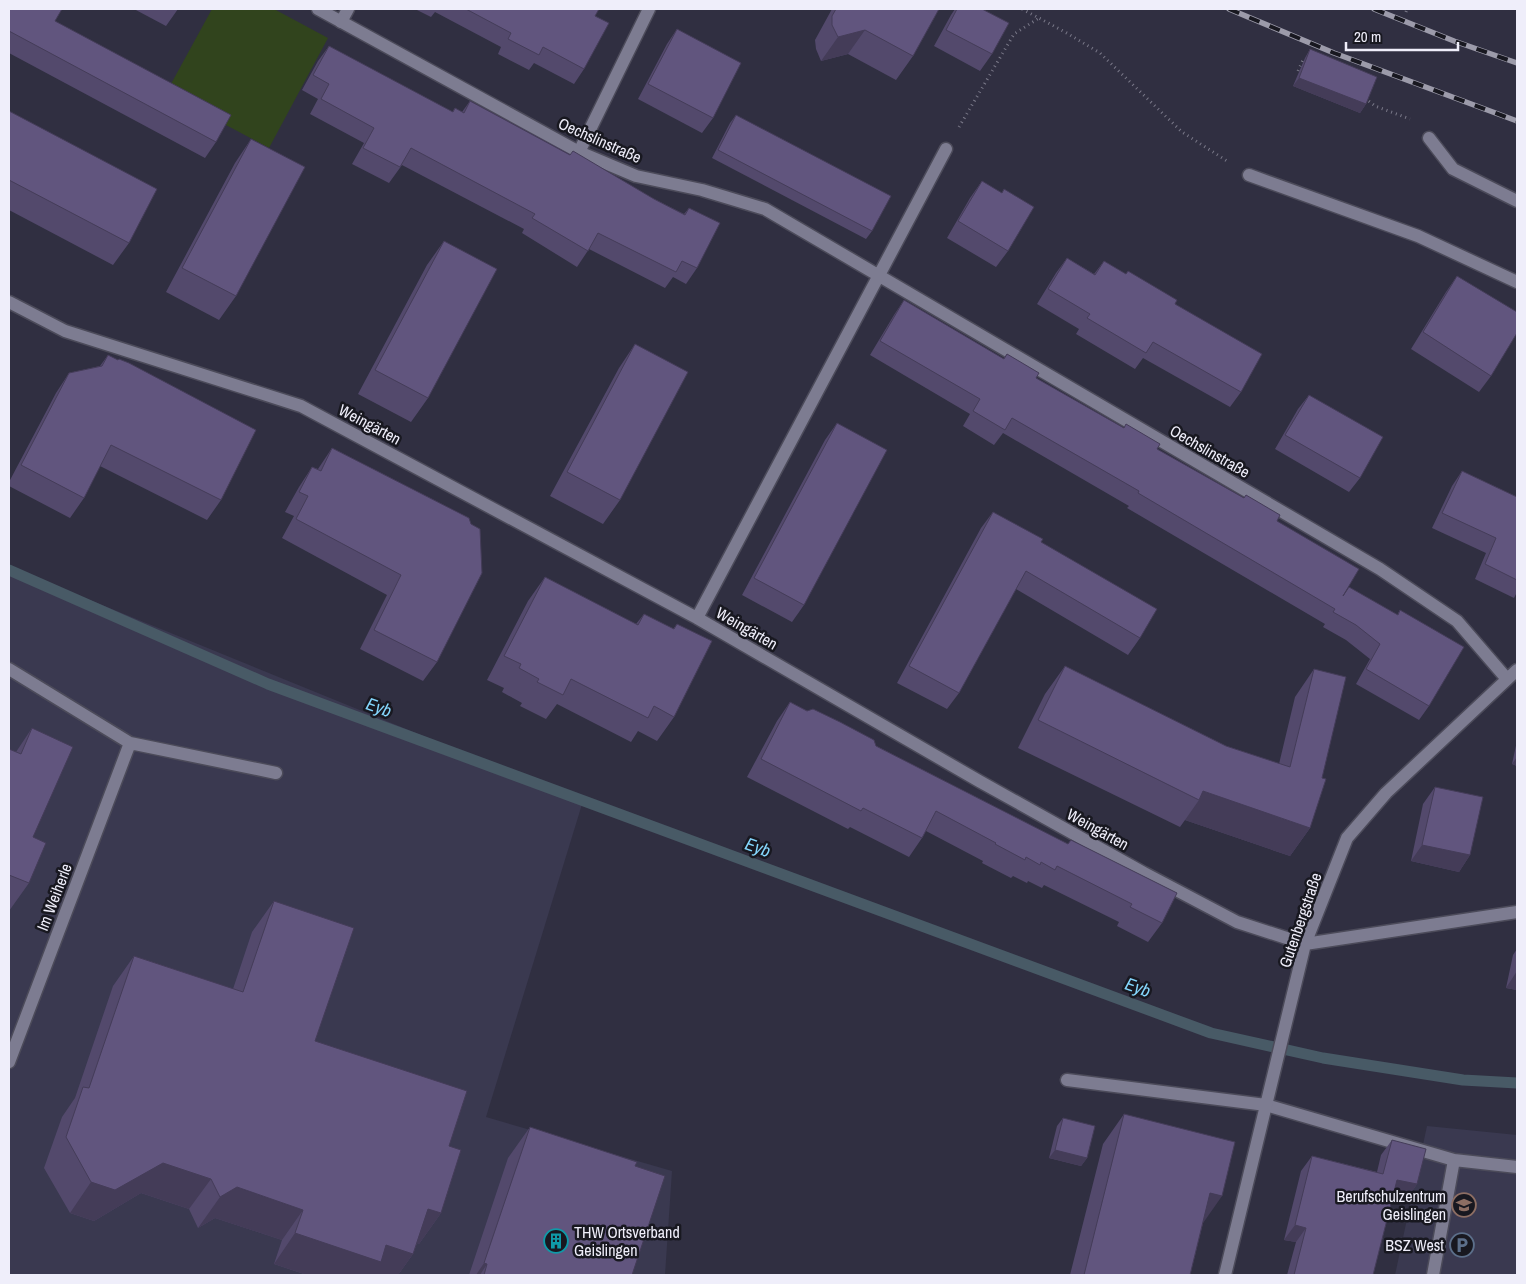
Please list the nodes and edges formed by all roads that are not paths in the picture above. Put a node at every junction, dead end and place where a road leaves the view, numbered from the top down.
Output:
1 (318, 9) edge
2 (348, 9) edge
3 (649, 9) edge
4 (341, 22) junction
5 (1429, 138) road end
6 (946, 149) road end
7 (579, 152) junction
8 (1249, 175) road end
9 (1517, 201) edge
10 (878, 276) junction
11 (1517, 282) edge
12 (9, 302) edge
13 (697, 618) junction
14 (9, 669) edge
15 (1517, 670) edge
16 (1507, 679) junction
17 (130, 743) junction
18 (276, 773) dead end
19 (1517, 912) edge
20 (1305, 944) junction
21 (9, 1062) edge
22 (1067, 1080) dead end
23 (1266, 1105) junction
24 (1454, 1160) junction
25 (1517, 1167) edge
26 (1225, 1275) edge
27 (1432, 1275) edge

1 - 4 street, Oechslinstraße
2 - 4 street
3 - 7 street
4 - 7 street, Oechslinstraße
5 - 9 street
6 - 10 street
7 - 10 street, Oechslinstraße
8 - 11 street
10 - 13 street, Weingärten
10 - 16 street, Oechslinstraße
12 - 13 street, Weingärten
13 - 20 street, Weingärten
14 - 17 street
15 - 16 street, Gutenbergstraße
16 - 20 street, Gutenbergstraße
17 - 18 street
17 - 21 street, Im Weiherle
19 - 20 street, Weingärten
20 - 23 street, Gutenbergstraße
22 - 23 street
23 - 24 street
23 - 26 street, Gutenbergstraße
24 - 25 street
24 - 27 street

